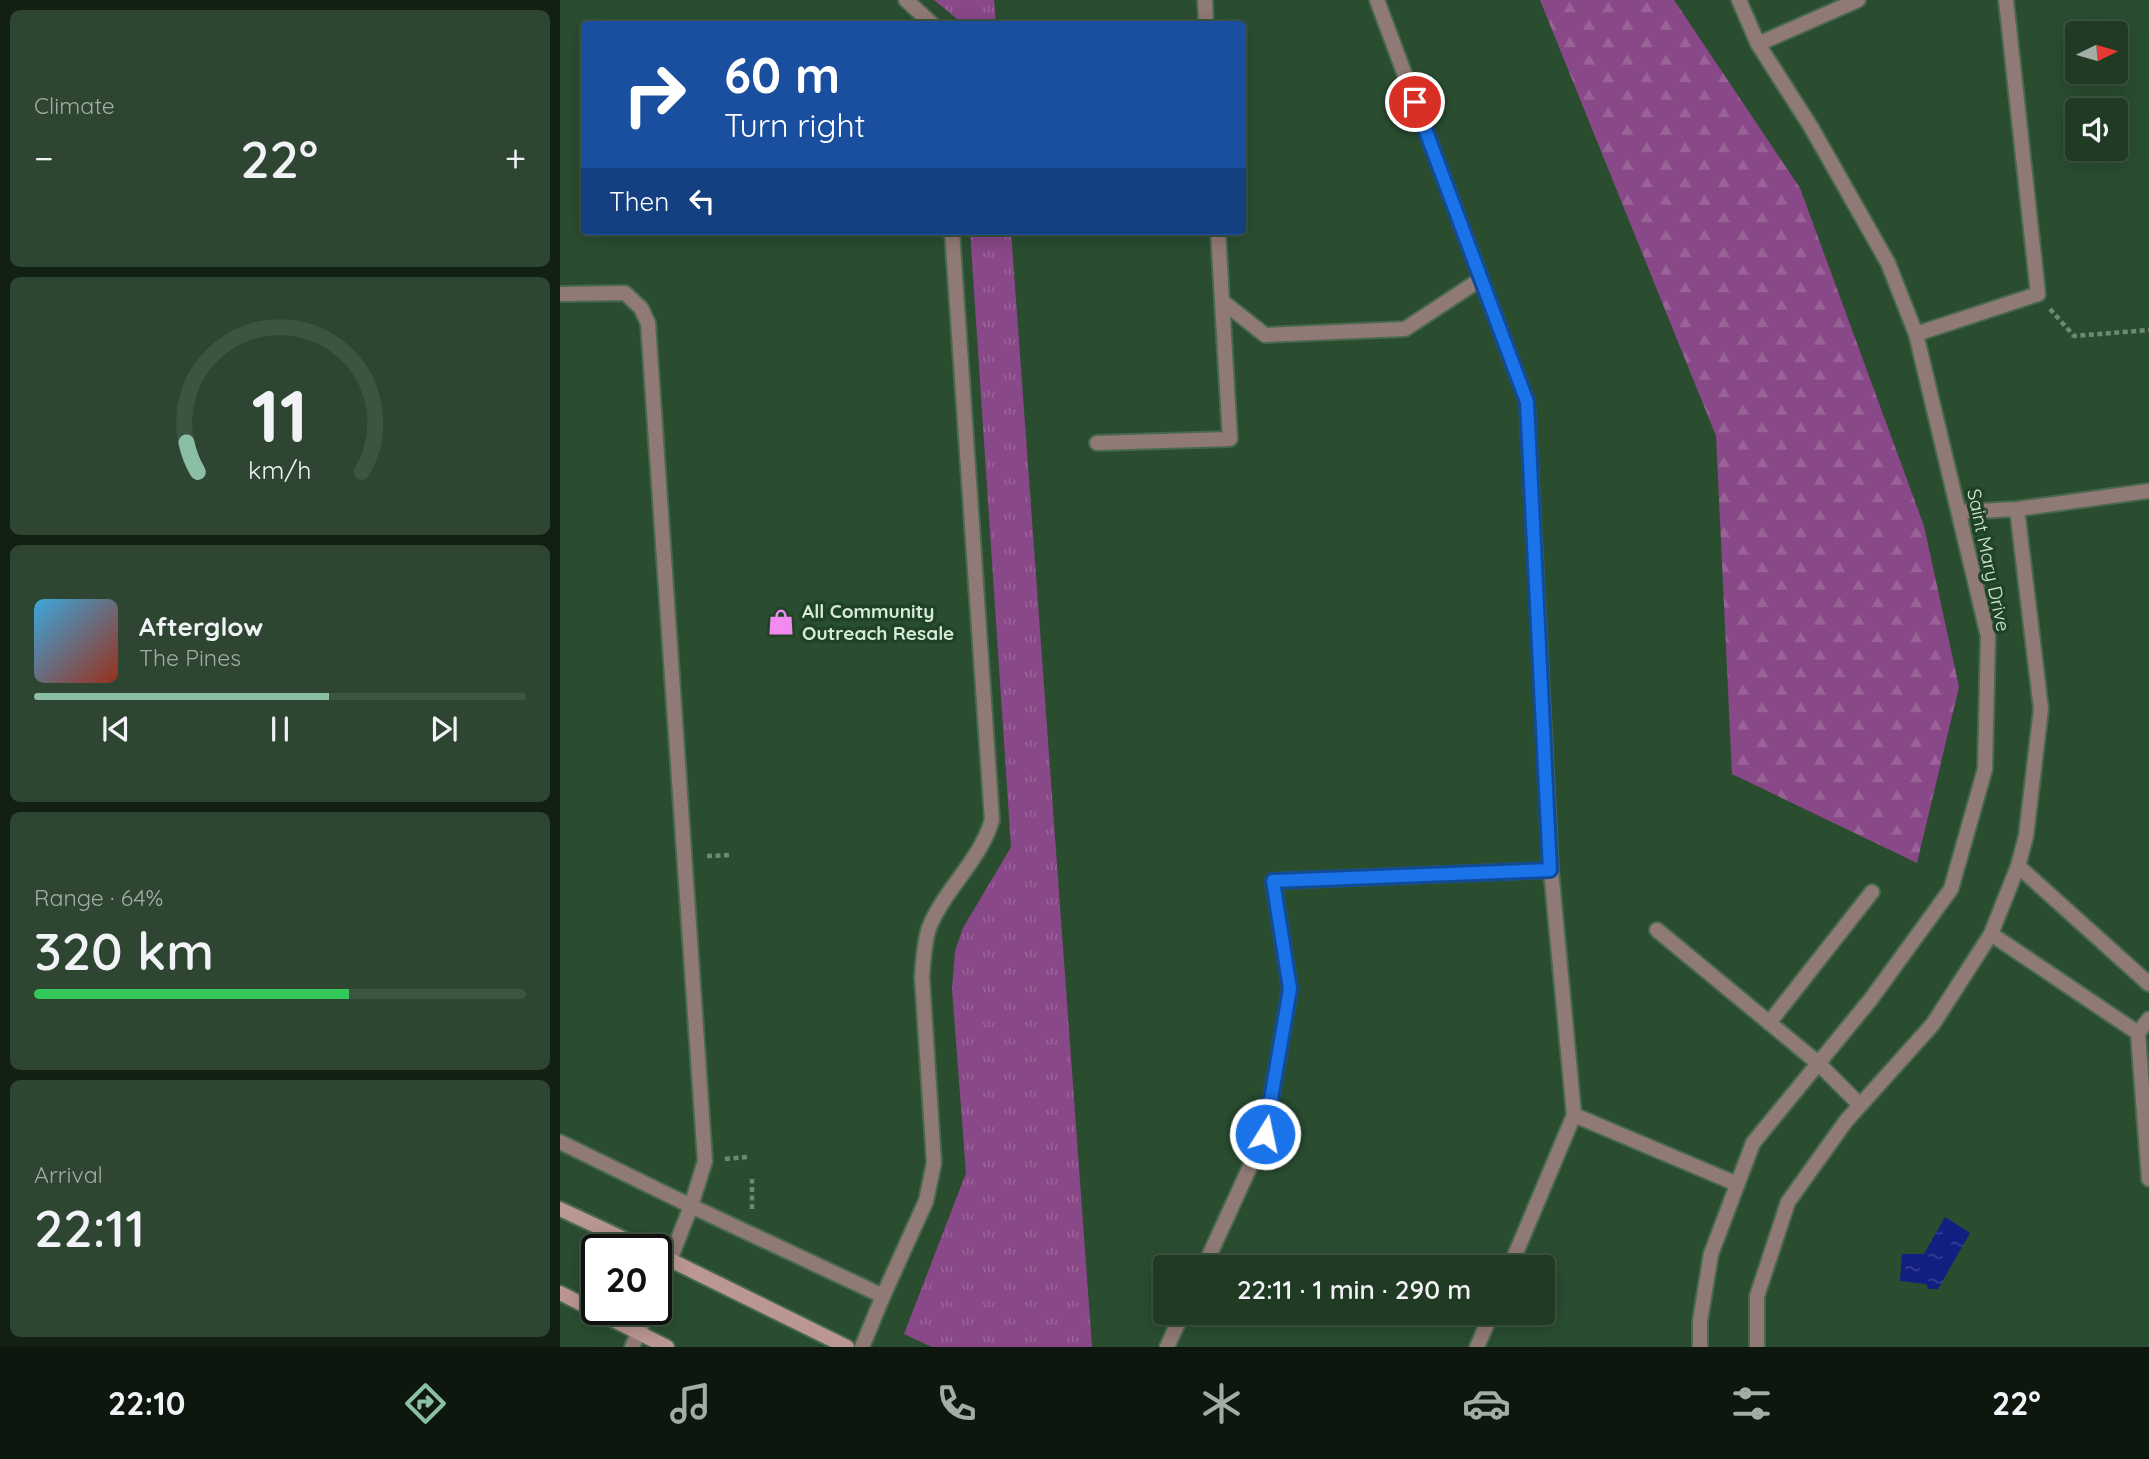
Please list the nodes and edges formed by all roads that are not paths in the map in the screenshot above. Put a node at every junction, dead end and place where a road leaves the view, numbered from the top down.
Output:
1 (906, 0) edge
2 (1205, 0) edge
3 (1377, 0) edge
4 (1739, 0) edge
5 (1858, 0) edge
6 (2006, 0) edge
7 (929, 21) edge
8 (1206, 21) edge
9 (1758, 44) junction
10 (952, 235) edge
11 (1218, 235) edge
12 (1481, 279) junction
13 (560, 294) edge
14 (1222, 301) junction
15 (1916, 334) junction
16 (1097, 443) dead end
17 (2149, 491) edge
18 (2017, 509) junction
19 (1959, 512) junction
20 (2018, 866) junction
21 (1550, 870) junction
22 (1872, 892) dead end
23 (1657, 930) dead end
24 (1991, 934) junction
25 (2149, 984) edge
26 (2149, 1019) edge
27 (1769, 1023) junction
28 (2138, 1033) junction
29 (1818, 1063) junction
30 (1860, 1105) junction
31 (1573, 1115) junction
32 (560, 1142) edge
33 (2149, 1179) edge
34 (1737, 1184) junction
35 (691, 1206) junction
36 (560, 1209) edge
37 (614, 1234) edge
38 (672, 1255) edge
39 (1210, 1255) edge
40 (1515, 1255) edge
41 (672, 1261) edge
42 (560, 1293) edge
43 (883, 1296) junction
44 (642, 1325) edge
45 (1177, 1325) edge
46 (1486, 1325) edge
47 (639, 1333) junction
48 (632, 1347) edge
49 (667, 1347) edge
50 (847, 1347) edge
51 (862, 1347) edge
52 (1167, 1347) edge
53 (1477, 1347) edge
54 (1700, 1347) edge
55 (1757, 1347) edge

1 - 7 street
2 - 8 street
3 - 12 street
4 - 9 street, Saint Mary Drive
5 - 9 street
6 - 15 street
9 - 15 street, Saint Mary Drive
10 - 43 street
11 - 14 street
12 - 14 street
12 - 21 street
13 - 35 street
14 - 16 street
15 - 19 street, Saint Mary Drive
17 - 18 street
18 - 19 street
18 - 20 street
19 - 29 street, Saint Mary Drive
20 - 24 street
20 - 25 street
21 - 31 street
21 - 39 street
22 - 27 street
23 - 27 street
24 - 28 street
24 - 30 street
26 - 28 street
27 - 29 street
28 - 33 street
29 - 30 street
29 - 34 street, Saint Mary Drive
30 - 55 street
31 - 34 street
31 - 40 street
32 - 35 street
34 - 54 street, Saint Mary Drive
35 - 38 street
35 - 43 street
36 - 37 main road
41 - 50 main road
42 - 47 main road
43 - 51 street
44 - 47 street
45 - 52 street
46 - 53 street
47 - 48 street
47 - 49 main road

